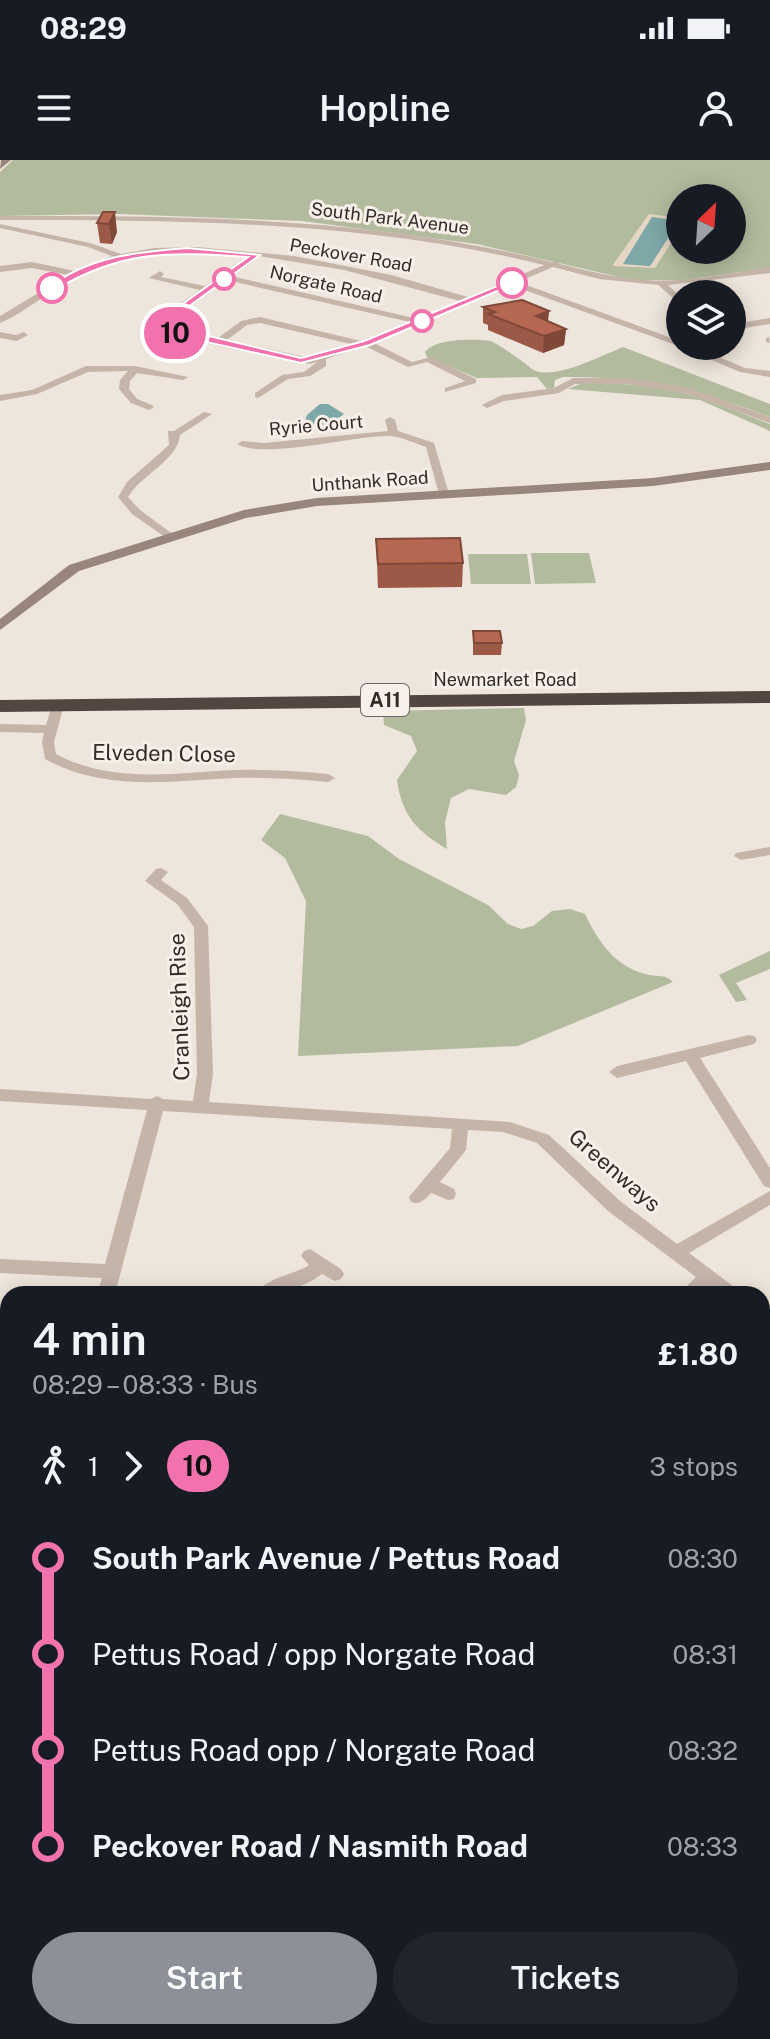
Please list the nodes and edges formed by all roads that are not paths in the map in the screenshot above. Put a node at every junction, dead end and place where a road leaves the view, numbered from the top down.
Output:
1 (6, 160) edge
2 (0, 166) edge
3 (2, 226) edge
4 (256, 255) junction
5 (120, 256) junction
6 (556, 263) junction
7 (0, 268) edge
8 (770, 270) edge
9 (76, 274) junction
10 (226, 277) junction
11 (154, 278) dead end
12 (512, 283) junction
13 (661, 283) junction
14 (666, 288) edge
15 (208, 289) junction
16 (470, 301) junction
17 (47, 304) dead end
18 (24, 306) junction
19 (0, 320) edge
20 (770, 321) edge
21 (420, 322) junction
22 (757, 324) junction
23 (746, 325) edge
24 (770, 334) edge
25 (0, 335) edge
26 (17, 338) dead end
27 (666, 339) edge
28 (218, 343) junction
29 (365, 344) junction
30 (320, 358) junction
31 (719, 360) edge
32 (135, 369) junction
33 (770, 374) edge
34 (183, 377) dead end
35 (448, 390) dead end
36 (263, 394) dead end
37 (0, 398) edge
38 (487, 405) dead end
39 (149, 407) dead end
40 (207, 414) dead end
41 (390, 420) dead end
42 (770, 420) edge
43 (393, 433) junction
44 (242, 444) dead end
45 (770, 466) edge
46 (444, 494) junction
47 (169, 535) junction
48 (0, 626) edge
49 (770, 697) edge
50 (58, 705) junction
51 (0, 706) edge
52 (0, 728) edge
53 (51, 729) junction
54 (328, 778) dead end
55 (770, 851) edge
56 (741, 856) dead end
57 (154, 879) dead end
58 (749, 1040) dead end
59 (690, 1055) junction
60 (617, 1072) dead end
61 (0, 1095) edge
62 (157, 1102) junction
63 (201, 1105) junction
64 (461, 1123) junction
65 (770, 1182) edge
66 (448, 1194) dead end
67 (770, 1197) edge
68 (677, 1252) junction
69 (322, 1265) dead end
70 (0, 1266) edge
71 (110, 1271) junction
72 (709, 1277) junction
73 (107, 1286) edge
74 (278, 1286) edge
75 (698, 1286) edge
76 (721, 1286) edge

1 - 2 street
3 - 5 street
3 - 6 street, South Park Avenue
4 - 5 street, Peckover Road
4 - 10 street
4 - 16 street, Peckover Road
5 - 9 street, Peckover Road
6 - 12 street
6 - 13 street, South Park Avenue
7 - 9 street
8 - 13 street, South Park Avenue
9 - 18 street, Peckover Road
10 - 15 street
10 - 21 street, Norgate Road
11 - 15 street
12 - 16 street
12 - 27 street
13 - 14 street
15 - 28 street
16 - 21 street
17 - 18 street
18 - 19 street, Peckover Road
20 - 22 street
21 - 29 street
22 - 23 street
22 - 24 street
25 - 26 street
28 - 29 street
28 - 30 street
29 - 30 street
29 - 35 street
30 - 36 street, Ryrie Court
31 - 33 street
32 - 34 street
32 - 37 street
32 - 39 street
38 - 42 street
40 - 47 street
41 - 43 street, Ryrie Court
43 - 44 street, Ryrie Court
43 - 46 street, Ryrie Court
45 - 46 street, Unthank Road
46 - 47 street, Unthank Road
47 - 48 street, Unthank Road
49 - 50 highway, Newmarket Road / A11
50 - 51 highway, Newmarket Road / A11
50 - 53 street
52 - 53 street
53 - 54 street, Elveden Close
55 - 56 street
57 - 63 street, Cranleigh Rise
58 - 59 street
59 - 60 street
59 - 65 street
61 - 62 street, Greenways
62 - 63 street, Greenways
62 - 71 street
63 - 64 street, Greenways
64 - 66 street
64 - 68 street, Greenways
67 - 68 street
68 - 72 street, Greenways
69 - 74 street
70 - 71 street
71 - 73 street
72 - 75 street
72 - 76 street, Greenways

